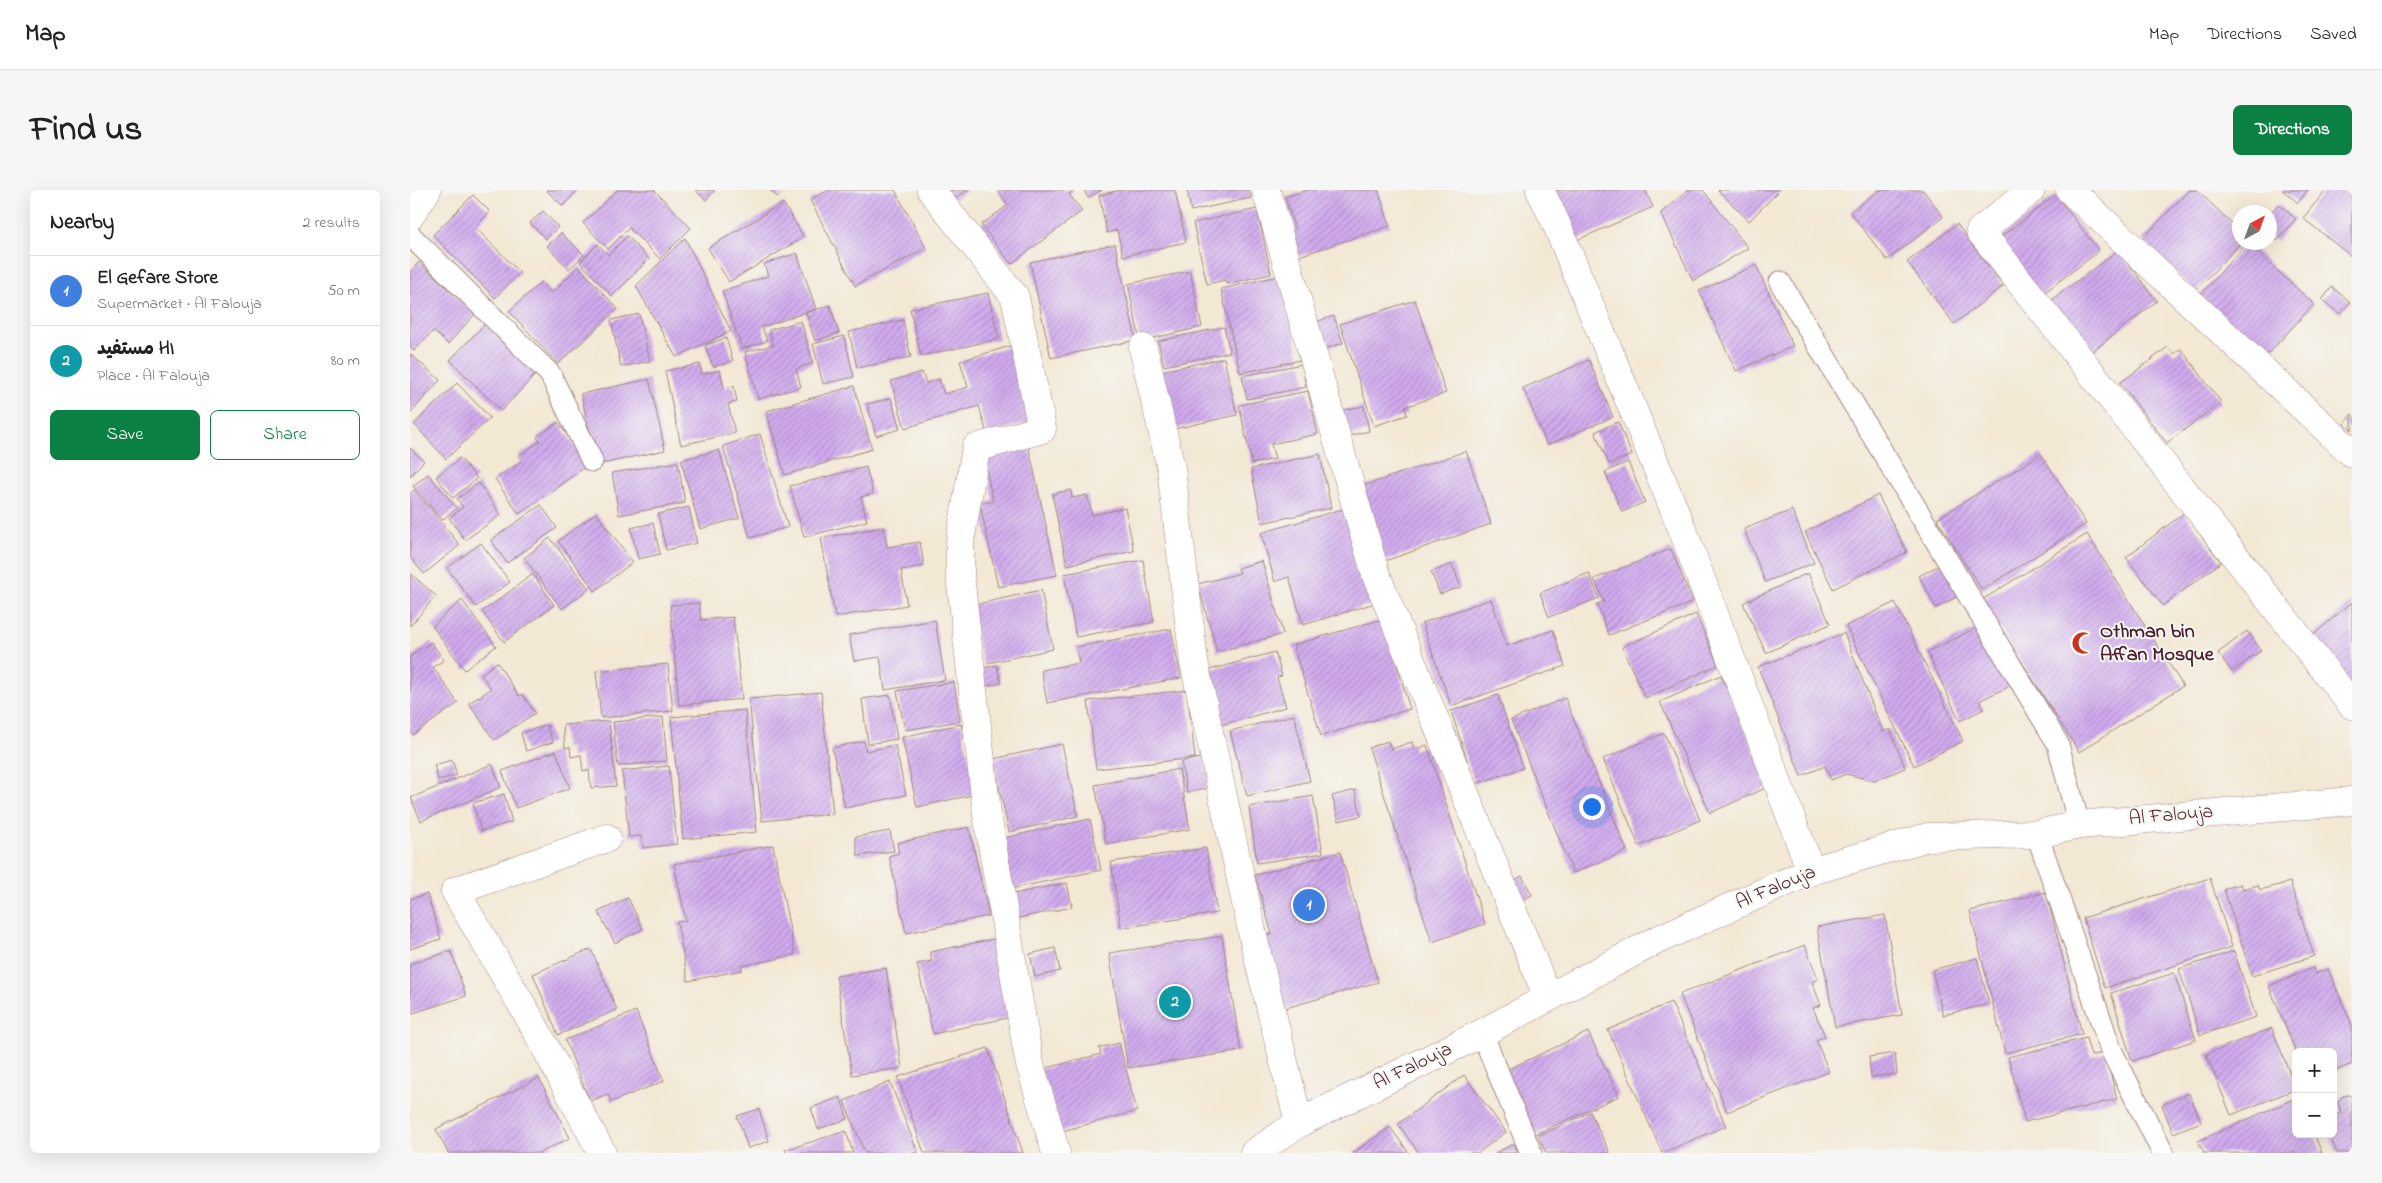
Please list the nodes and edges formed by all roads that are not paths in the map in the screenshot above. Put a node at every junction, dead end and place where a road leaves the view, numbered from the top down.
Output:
1 (427, 190) edge
2 (931, 190) edge
3 (1266, 190) edge
4 (1540, 190) edge
5 (2030, 190) edge
6 (2070, 190) edge
7 (410, 216) edge
8 (410, 235) edge
9 (1780, 282) dead end
10 (1143, 348) dead end
11 (2352, 453) edge
12 (592, 461) dead end
13 (2352, 705) edge
14 (2352, 801) edge
15 (2079, 824) junction
16 (2037, 834) junction
17 (607, 838) dead end
18 (1811, 871) junction
19 (1548, 998) junction
20 (1482, 1033) junction
21 (1299, 1123) junction
22 (602, 1153) edge
23 (1056, 1153) edge
24 (1254, 1153) edge
25 (1531, 1153) edge
26 (2163, 1153) edge

1 - 7 street
2 - 23 street
3 - 19 street
4 - 18 street
5 - 13 street
6 - 11 street
8 - 12 lane
9 - 15 lane
10 - 21 street
14 - 15 street, Al Falouja
15 - 16 street, Al Falouja
16 - 18 street, Al Falouja
16 - 26 lane
17 - 22 street
18 - 19 street, Al Falouja
19 - 20 street, Al Falouja
20 - 21 street, Al Falouja
20 - 25 lane
21 - 24 street, Al Falouja

